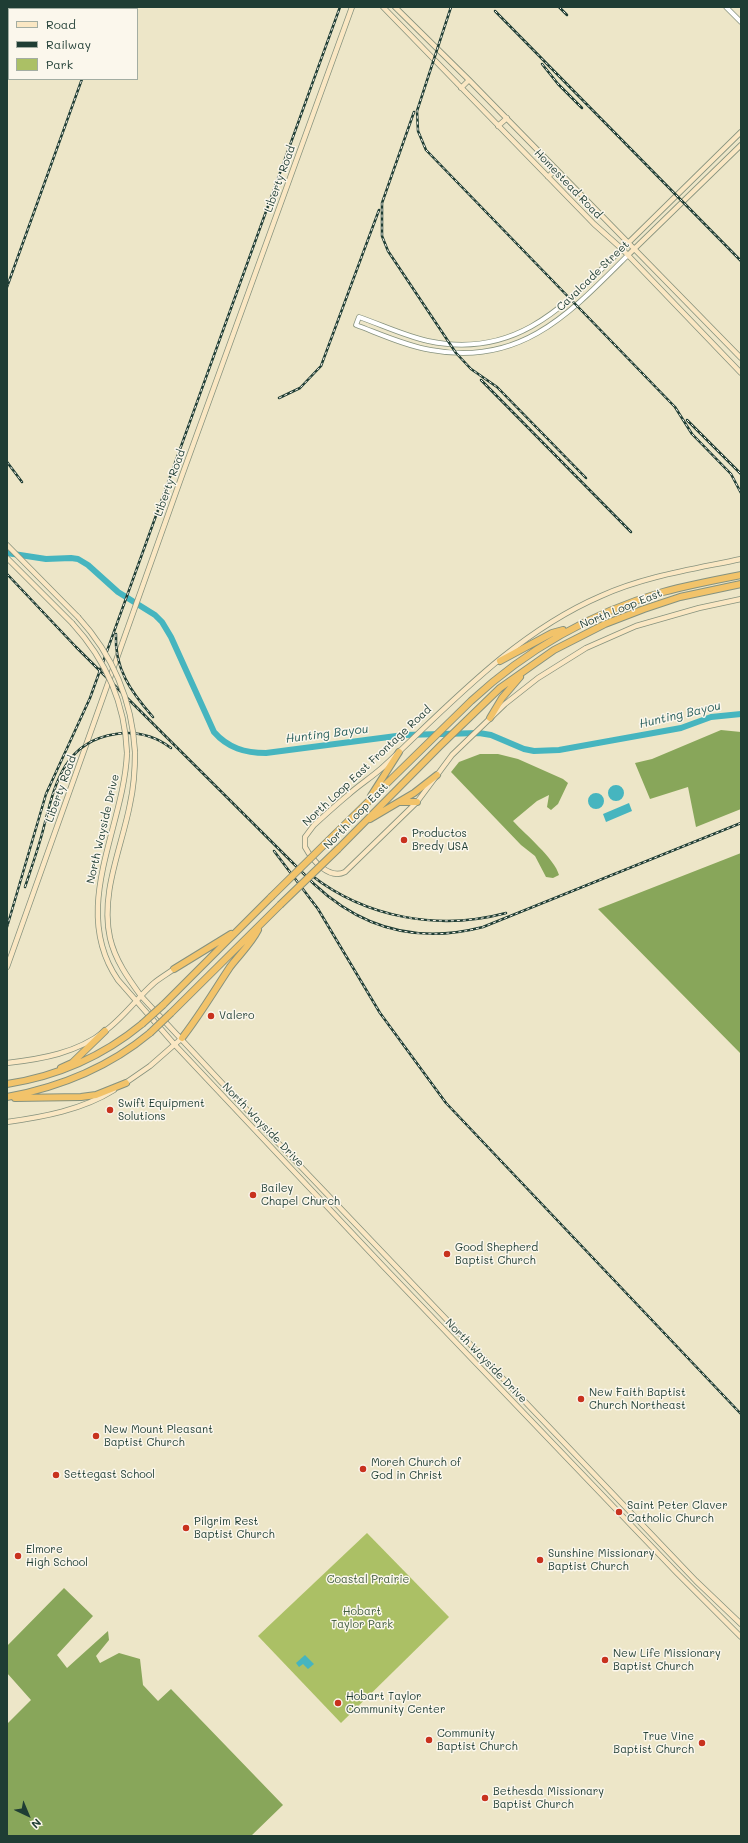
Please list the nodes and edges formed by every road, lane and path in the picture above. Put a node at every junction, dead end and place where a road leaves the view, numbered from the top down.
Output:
1 (352, 7) edge
2 (382, 7) edge
3 (396, 7) edge
4 (726, 7) edge
5 (405, 16) junction
6 (741, 22) edge
7 (398, 23) junction
8 (469, 80) junction
9 (461, 88) junction
10 (507, 118) junction
11 (498, 126) junction
12 (741, 132) edge
13 (741, 145) edge
14 (556, 169) junction
15 (548, 177) junction
16 (583, 198) junction
17 (576, 205) junction
18 (628, 243) junction
19 (622, 249) junction
20 (634, 249) junction
21 (628, 255) junction
22 (579, 291) junction
23 (677, 294) junction
24 (585, 297) junction
25 (671, 301) junction
26 (721, 339) junction
27 (493, 341) junction
28 (715, 345) junction
29 (495, 349) junction
30 (741, 358) edge
31 (741, 373) edge
32 (7, 545) edge
33 (7, 558) edge
34 (741, 559) edge
35 (741, 574) edge
36 (741, 584) edge
37 (741, 599) edge
38 (574, 627) junction
39 (500, 661) junction
40 (529, 668) junction
41 (490, 718) junction
42 (399, 752) junction
43 (437, 775) junction
44 (417, 802) junction
45 (398, 803) junction
46 (364, 806) junction
47 (362, 823) junction
48 (260, 926) junction
49 (239, 928) junction
50 (7, 967) edge
51 (174, 969) joint
52 (141, 996) junction
53 (136, 1001) junction
54 (106, 1031) junction
55 (182, 1038) junction
56 (175, 1044) junction
57 (7, 1063) edge
58 (36, 1079) junction
59 (126, 1083) junction
60 (7, 1084) edge
61 (7, 1097) edge
62 (7, 1122) edge
63 (682, 1566) junction
64 (676, 1572) junction
65 (741, 1624) edge
66 (741, 1637) edge

1 - 50 main road, Liberty Road
2 - 7 main road, Homestead Road
3 - 5 main road, Homestead Road
4 - 6 street
5 - 7 main road
5 - 8 main road, Homestead Road
7 - 9 main road, Homestead Road
8 - 9 main road
8 - 10 main road, Homestead Road
9 - 11 main road, Homestead Road
10 - 11 main road
10 - 14 main road, Homestead Road
11 - 15 main road, Homestead Road
12 - 18 main road, Cavalcade Street
13 - 20 main road, Cavalcade Street
14 - 15 main road
14 - 16 main road, Homestead Road
15 - 17 main road, Homestead Road
16 - 17 main road
16 - 18 main road, Homestead Road
17 - 19 main road, Homestead Road
18 - 19 main road, Cavalcade Street
18 - 20 main road, Homestead Road
19 - 21 main road, Homestead Road
19 - 22 street, Cavalcade Street
20 - 21 main road, Cavalcade Street
20 - 23 main road, Homestead Road
21 - 24 street, Cavalcade Street
21 - 25 main road, Homestead Road
22 - 24 street
22 - 27 street, Cavalcade Street
23 - 25 main road
23 - 26 main road, Homestead Road
24 - 29 street, Cavalcade Street
25 - 28 main road, Homestead Road
26 - 28 main road
26 - 30 main road, Homestead Road
27 - 29 street
27 - 29 street, Cavalcade Street
28 - 31 main road, Homestead Road
32 - 52 main road, North Wayside Drive, bridge
33 - 53 main road, North Wayside Drive, bridge
34 - 39 main road, North Loop East Frontage Road
35 - 38 highway, North Loop East
36 - 40 highway, North Loop East
37 - 41 main road, North Loop East Frontage Road
38 - 39 highway
38 - 46 highway, North Loop East
39 - 42 main road, North Loop East Frontage Road
40 - 41 highway
40 - 47 highway, North Loop East
41 - 43 main road, North Loop East Frontage Road
42 - 44 main road, North Loop East Frontage Road
42 - 46 highway
43 - 44 main road, North Loop East Frontage Road
43 - 45 highway
44 - 45 highway
45 - 47 highway
46 - 49 highway, North Loop East, bridge
47 - 48 highway, North Loop East, bridge
48 - 55 highway
48 - 61 highway, North Loop East, bridge
49 - 51 highway
49 - 58 highway, North Loop East, bridge
51 - 52 main road
52 - 53 main road
52 - 55 main road, North Wayside Drive
53 - 54 main road
53 - 56 main road, North Wayside Drive
54 - 57 main road
54 - 58 highway
55 - 56 main road
55 - 63 main road, North Wayside Drive
56 - 59 main road
56 - 64 main road, North Wayside Drive
58 - 60 highway, North Loop East
59 - 61 highway
59 - 62 main road
63 - 64 main road
63 - 65 main road, North Wayside Drive
64 - 66 main road, North Wayside Drive

